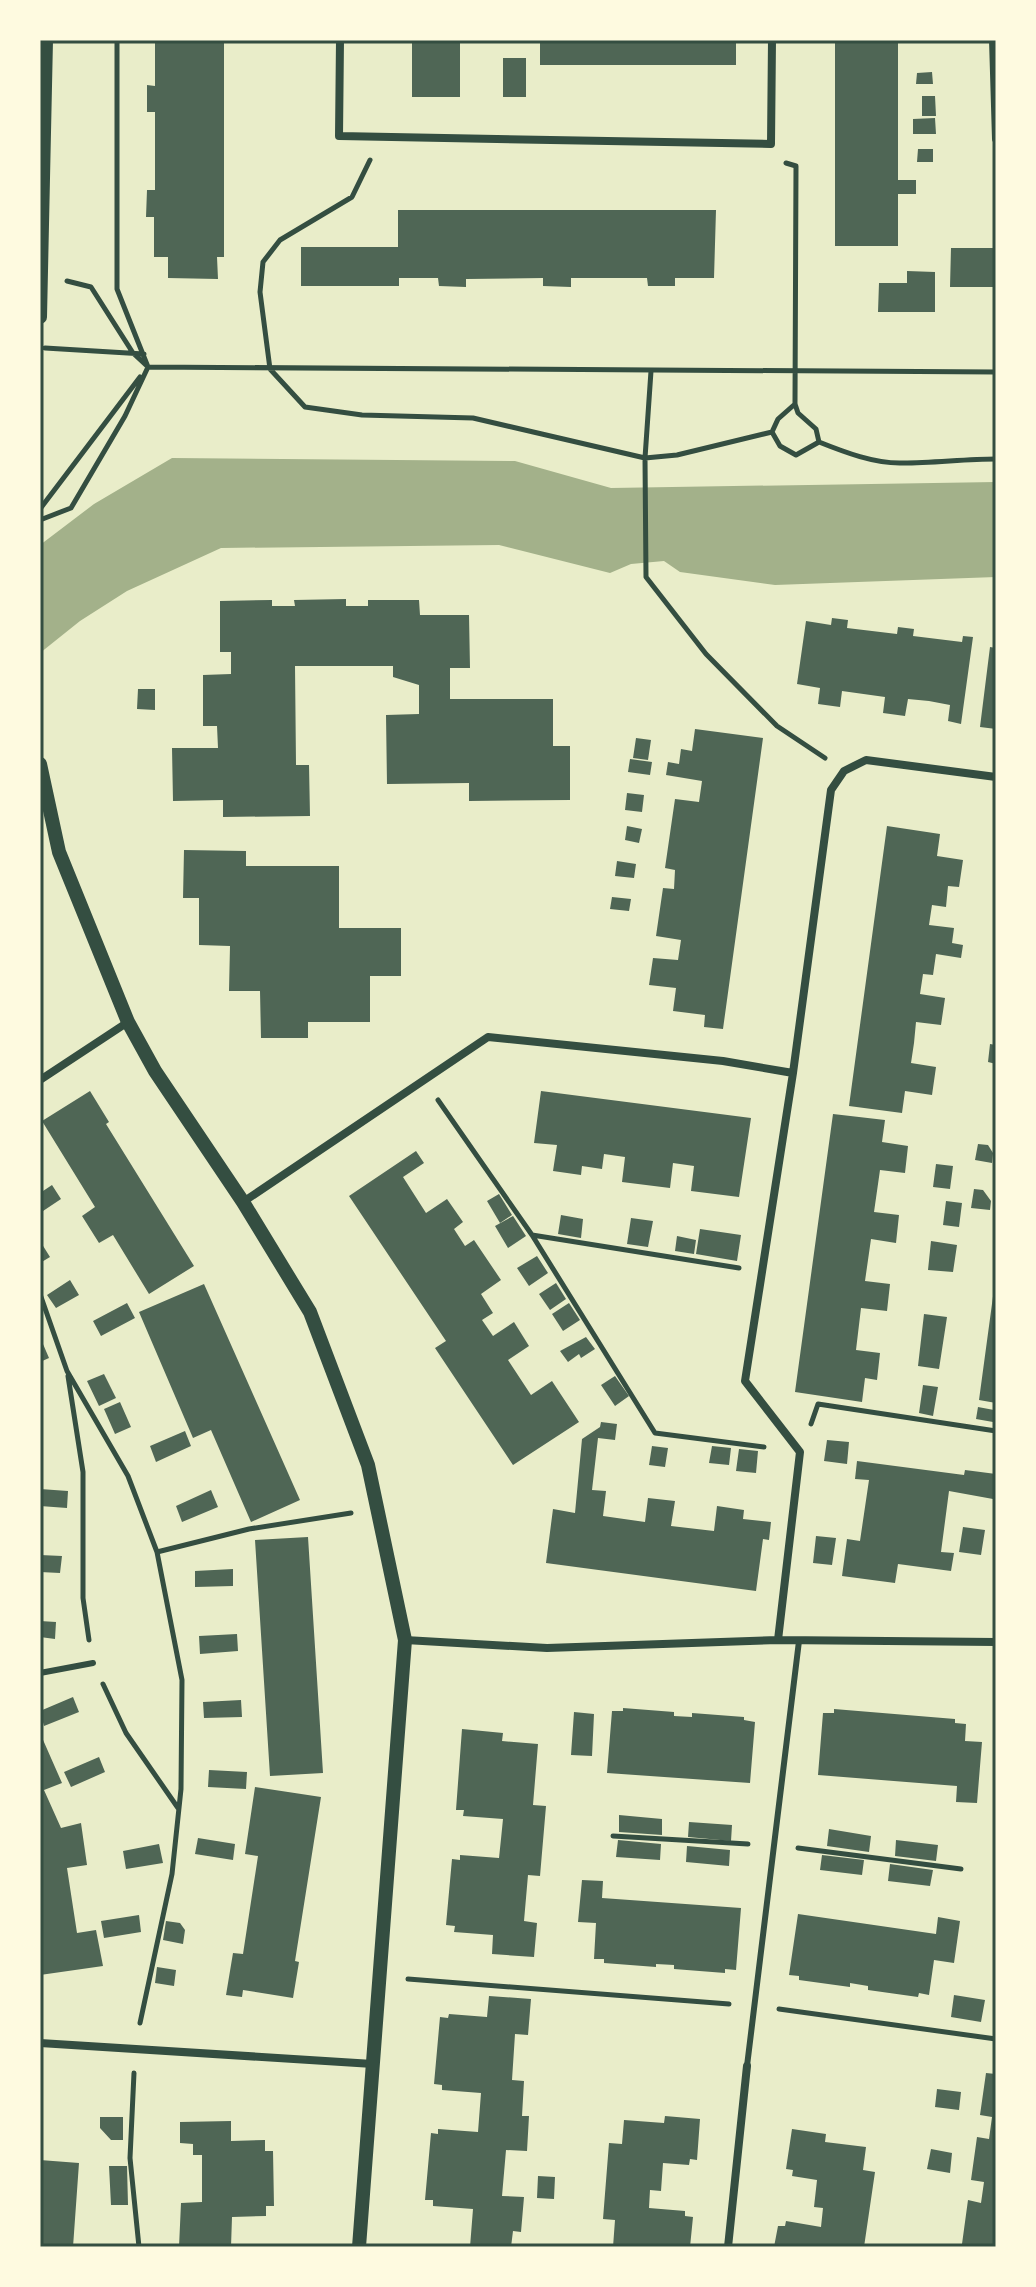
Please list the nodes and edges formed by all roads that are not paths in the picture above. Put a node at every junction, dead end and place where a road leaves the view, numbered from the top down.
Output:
1 (46, 40) edge
2 (340, 40) edge
3 (772, 40) edge
4 (993, 40) edge
5 (996, 139) edge
6 (41, 275) edge
7 (40, 317) edge
8 (40, 764) edge
9 (996, 777) edge
10 (128, 1022) junction
11 (793, 1073) junction
12 (40, 1080) edge
13 (243, 1202) junction
14 (405, 1640) junction
15 (778, 1640) junction
16 (799, 1641) junction
17 (996, 1642) edge
18 (93, 1663) road end
19 (40, 1673) edge
20 (40, 2043) edge
21 (373, 2064) junction
22 (747, 2066) joint
23 (359, 2247) edge
24 (728, 2247) edge

1 - 6 street
2 - 3 street
4 - 5 street
6 - 7 street
8 - 10 street
9 - 11 street
10 - 12 street
10 - 13 street
11 - 13 street
11 - 15 street
13 - 14 street
14 - 15 street
14 - 21 street
15 - 16 street
16 - 17 street
16 - 22 lane
18 - 19 lane
20 - 21 street
21 - 23 street
22 - 24 street

